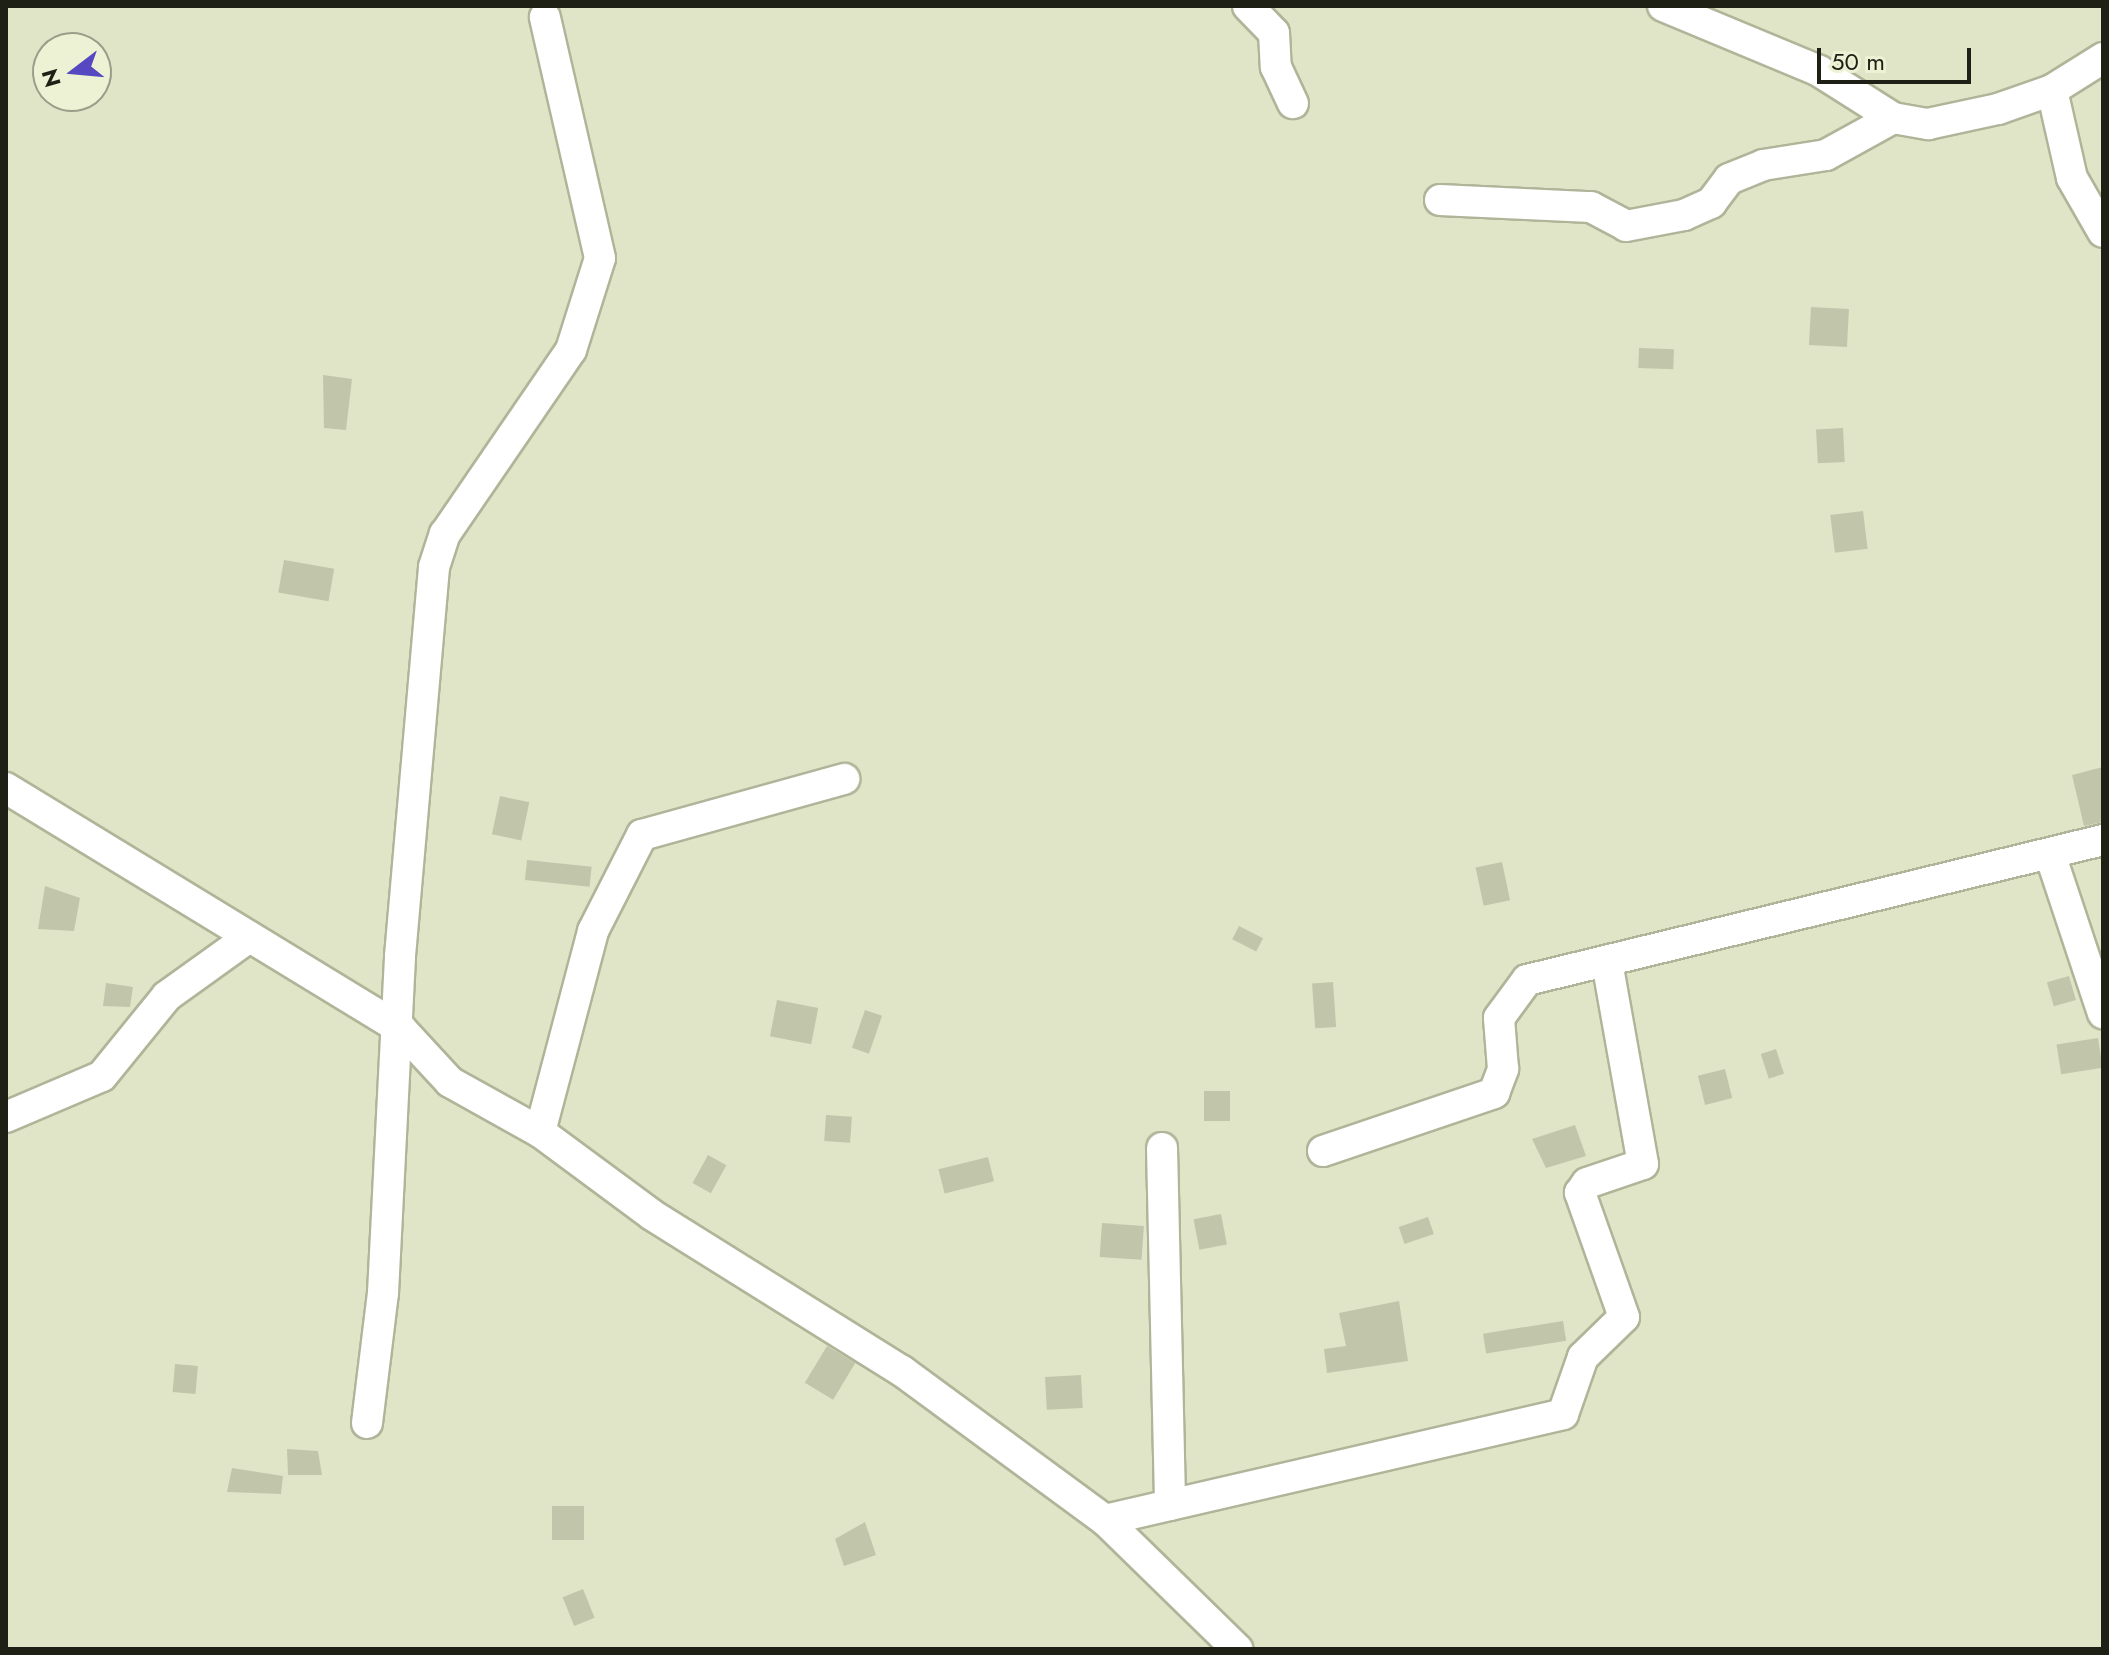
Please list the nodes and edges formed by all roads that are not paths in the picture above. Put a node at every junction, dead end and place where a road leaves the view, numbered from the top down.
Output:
1 (1248, 6) edge
2 (1663, 6) edge
3 (545, 17) dead end
4 (2103, 58) edge
5 (2052, 90) junction
6 (1293, 103) dead end
7 (1893, 118) junction
8 (1440, 200) dead end
9 (2103, 232) edge
10 (844, 779) dead end
11 (6, 788) edge
12 (2103, 840) edge
13 (2050, 854) junction
14 (249, 937) junction
15 (1607, 962) junction
16 (2103, 1013) edge
17 (401, 1029) junction
18 (6, 1117) edge
19 (540, 1132) junction
20 (1162, 1148) dead end
21 (1323, 1151) dead end
22 (367, 1423) dead end
23 (1170, 1505) junction
24 (1105, 1520) junction
25 (1237, 1649) edge

1 - 6 street
2 - 7 street
3 - 17 street
4 - 5 street
5 - 7 street
5 - 9 street
7 - 8 street
10 - 19 street
11 - 14 street
12 - 13 street
13 - 15 street
13 - 16 street
14 - 17 street
14 - 18 street
15 - 21 street
15 - 23 street
17 - 19 street
17 - 22 street
19 - 24 street
20 - 23 street
23 - 24 street
24 - 25 street

